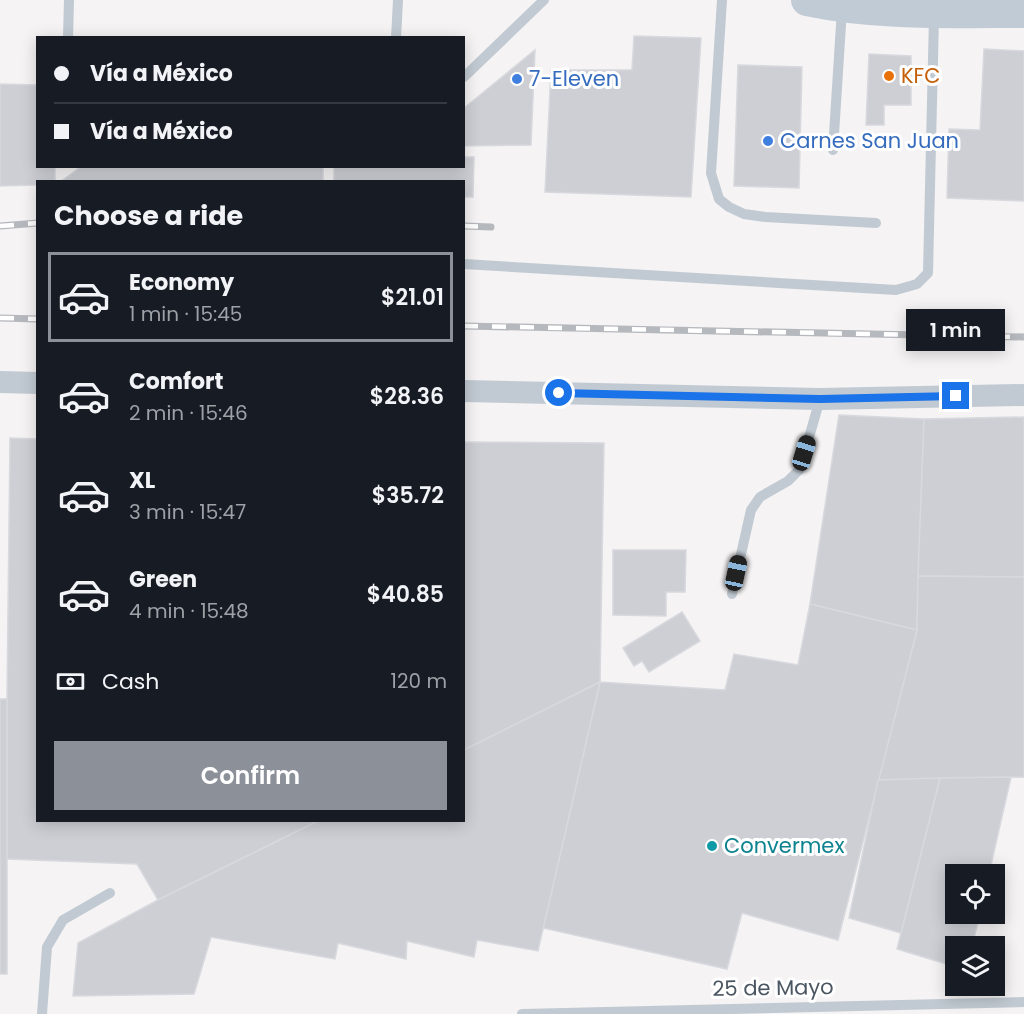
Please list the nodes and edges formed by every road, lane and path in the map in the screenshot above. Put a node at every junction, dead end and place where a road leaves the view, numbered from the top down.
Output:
1 (69, 0) edge
2 (398, 0) edge
3 (544, 0) edge
4 (722, 0) edge
5 (807, 0) edge
6 (842, 6) junction
7 (934, 12) junction
8 (1024, 12) edge
9 (68, 36) edge
10 (396, 36) edge
11 (465, 76) edge
12 (833, 150) dead end
13 (876, 223) dead end
14 (465, 264) edge
15 (0, 382) edge
16 (36, 383) edge
17 (465, 392) edge
18 (1024, 395) edge
19 (820, 399) junction
20 (732, 594) dead end
21 (110, 893) dead end
22 (1024, 1002) edge
23 (597, 1013) edge
24 (42, 1014) edge
25 (522, 1014) edge

1 - 9 lane
2 - 10 lane
3 - 11 lane
4 - 13 lane
5 - 6 main road
6 - 7 main road
6 - 12 lane
7 - 8 main road
7 - 14 lane
15 - 16 street
17 - 19 street
18 - 19 street
19 - 20 lane
21 - 24 lane
22 - 23 lane, 25 de Mayo
23 - 25 lane, 25 de Mayo

